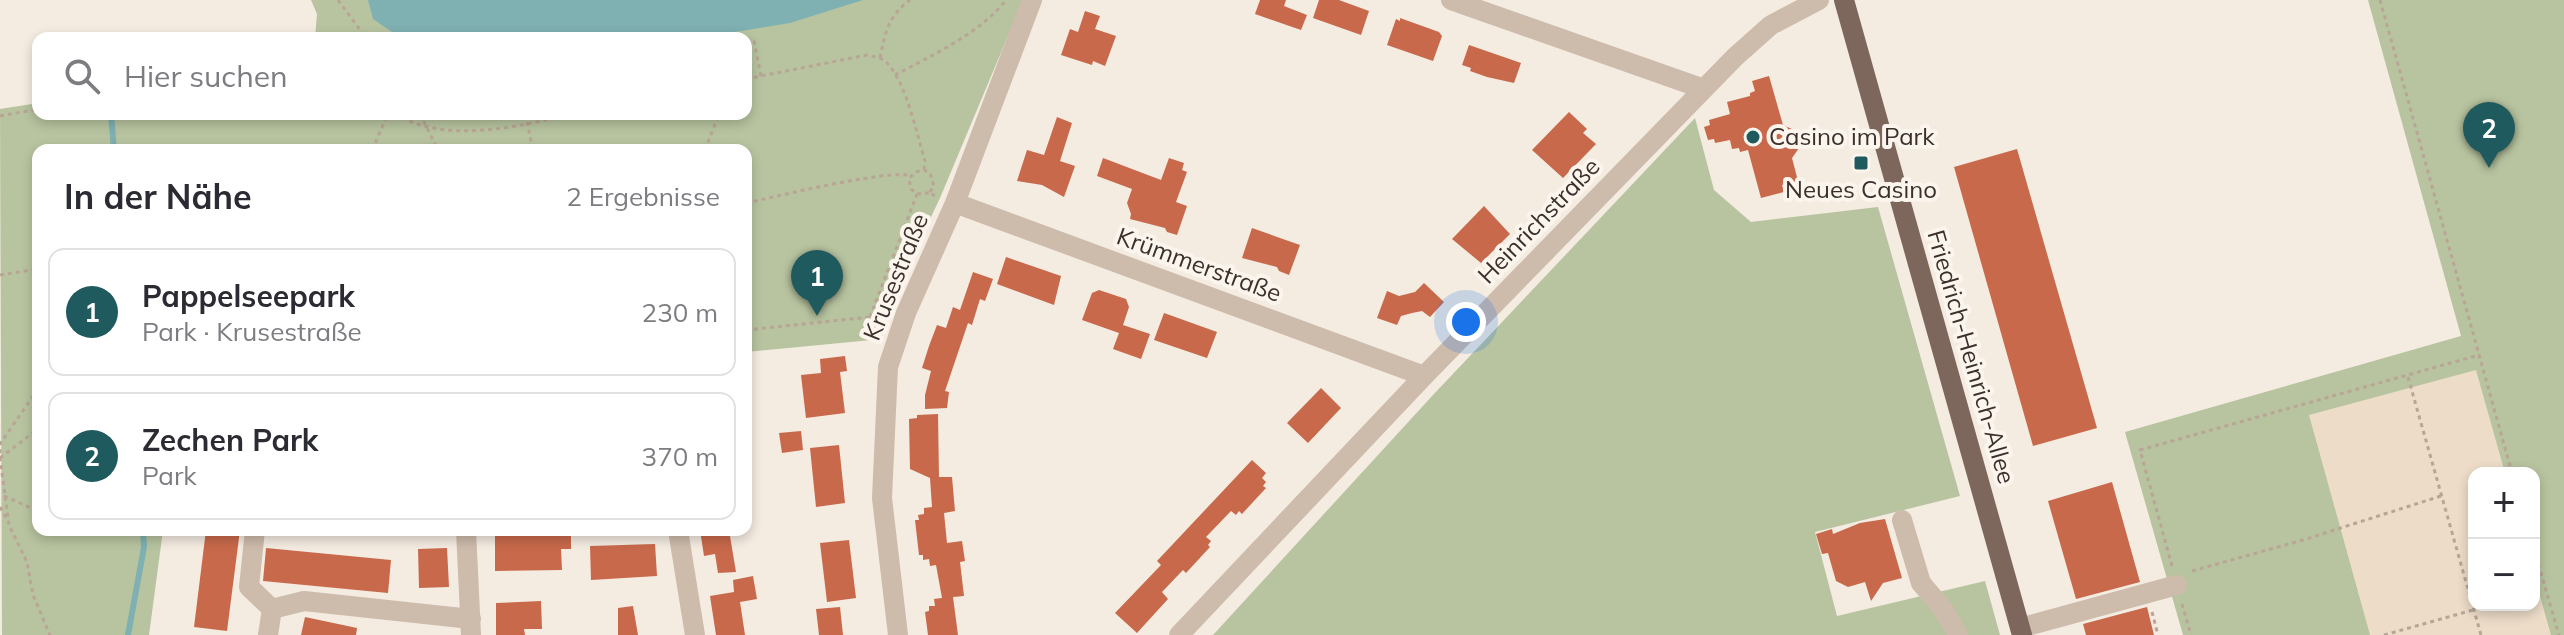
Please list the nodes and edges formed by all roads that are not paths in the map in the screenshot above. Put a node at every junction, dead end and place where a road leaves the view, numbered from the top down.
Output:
1 (1032, 0) edge
2 (1451, 0) edge
3 (1819, 0) edge
4 (1844, 0) edge
5 (1704, 89) junction
6 (955, 203) junction
7 (1424, 376) junction
8 (1902, 520) dead end
9 (254, 536) edge
10 (466, 536) edge
11 (679, 536) edge
12 (2176, 580) road end
13 (272, 609) junction
14 (471, 627) edge
15 (2021, 632) edge
16 (268, 635) edge
17 (695, 635) edge
18 (898, 635) edge
19 (1179, 635) edge
20 (1958, 635) edge

1 - 6 street, Krusestraße
2 - 5 street
3 - 5 street, Heinrichstraße
4 - 15 main road, Friedrich-Heinrich-Allee
5 - 7 street, Heinrichstraße
6 - 7 street, Krümmerstraße
6 - 18 street, Krusestraße
7 - 19 street, Heinrichstraße
8 - 20 street
9 - 13 street
10 - 14 street
11 - 17 street
12 - 15 street
13 - 14 street
13 - 16 street

